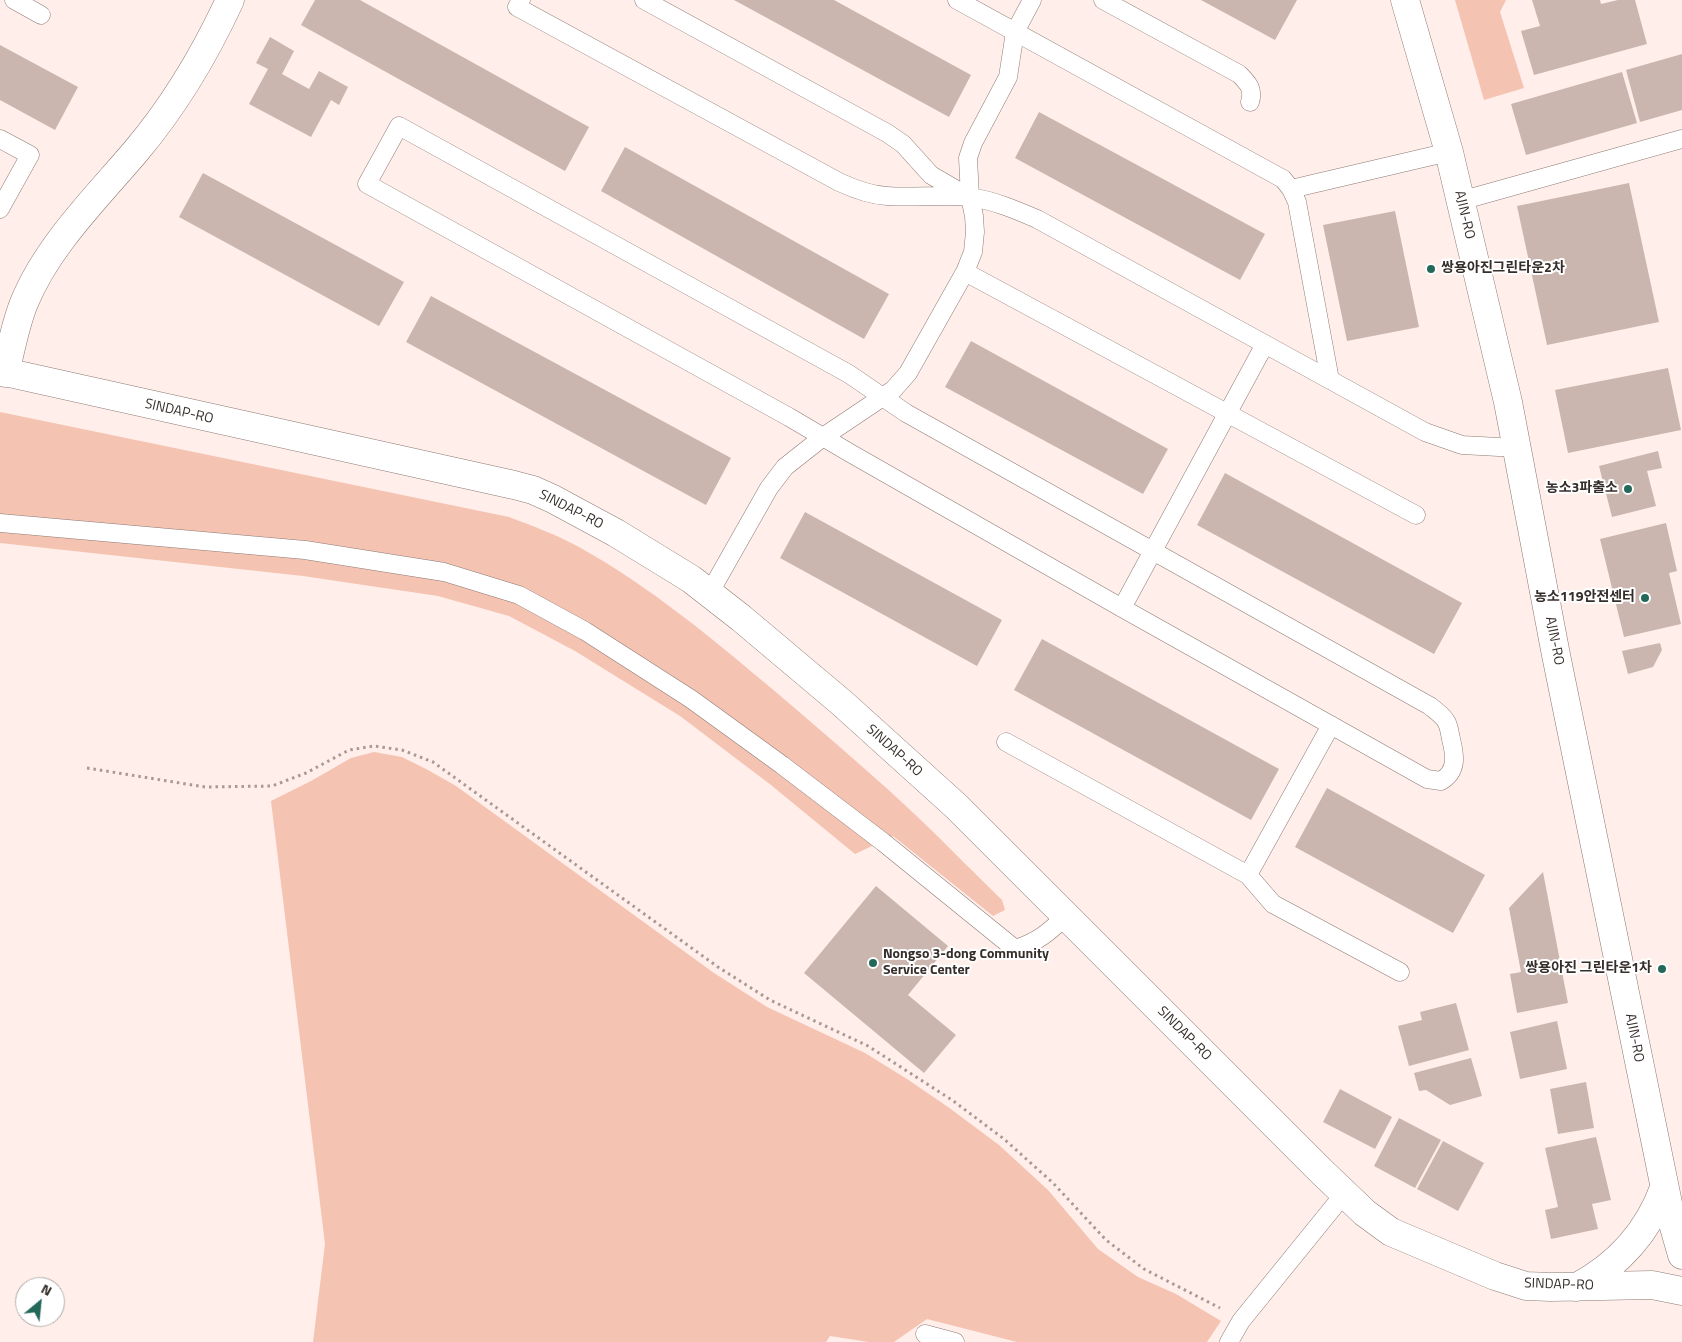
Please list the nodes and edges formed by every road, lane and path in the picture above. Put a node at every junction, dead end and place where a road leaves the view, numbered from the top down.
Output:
1 (14, 0) edge
2 (230, 0) edge
3 (521, 0) edge
4 (644, 0) edge
5 (958, 0) edge
6 (1032, 0) edge
7 (1103, 0) edge
8 (1404, 0) edge
9 (41, 15) dead end
10 (1015, 32) junction
11 (1250, 102) dead end
12 (0, 139) edge
13 (1682, 139) edge
14 (1449, 152) junction
15 (1291, 189) junction
16 (970, 197) junction
17 (1460, 200) junction
18 (0, 208) edge
19 (965, 272) junction
20 (1265, 344) junction
21 (2, 372) edge
22 (1330, 380) junction
23 (883, 397) junction
24 (1228, 414) junction
25 (823, 437) junction
26 (1517, 448) junction
27 (1416, 515) dead end
28 (0, 523) edge
29 (1153, 551) junction
30 (710, 592) junction
31 (1122, 608) junction
32 (1331, 725) junction
33 (1006, 742) dead end
34 (87, 768) dead end
35 (1248, 875) junction
36 (1066, 916) junction
37 (1400, 972) dead end
38 (1664, 1188) junction
39 (1344, 1194) junction
40 (1682, 1255) edge
41 (1577, 1287) junction
42 (1682, 1291) edge
43 (1241, 1321) junction
44 (925, 1334) dead end
45 (955, 1342) edge
46 (1229, 1342) edge

1 - 9 lane
2 - 21 street
3 - 16 lane
4 - 16 lane
5 - 10 lane
6 - 10 lane
7 - 11 lane
8 - 14 street, AJIN-RO
10 - 15 lane
10 - 16 lane
12 - 18 lane
13 - 17 lane
14 - 15 lane
14 - 17 street, AJIN-RO
15 - 22 lane
16 - 19 lane
16 - 20 lane
17 - 26 street, AJIN-RO
19 - 23 lane
19 - 24 lane
20 - 22 lane
20 - 24 lane
21 - 30 street, SINDAP-RO
22 - 26 lane
23 - 25 lane
23 - 25 lane
23 - 29 lane
24 - 27 lane
24 - 29 lane
25 - 30 lane
25 - 31 lane
26 - 38 street, AJIN-RO
28 - 36 lane
29 - 31 lane
29 - 32 lane
30 - 36 street, SINDAP-RO
31 - 32 lane
32 - 35 lane
33 - 35 lane
34 - 43 path
35 - 37 lane
36 - 39 street, SINDAP-RO
38 - 40 street, AJIN-RO
38 - 41 street
39 - 41 street, SINDAP-RO
39 - 43 lane
41 - 42 street, SINDAP-RO
43 - 46 lane
44 - 45 lane

